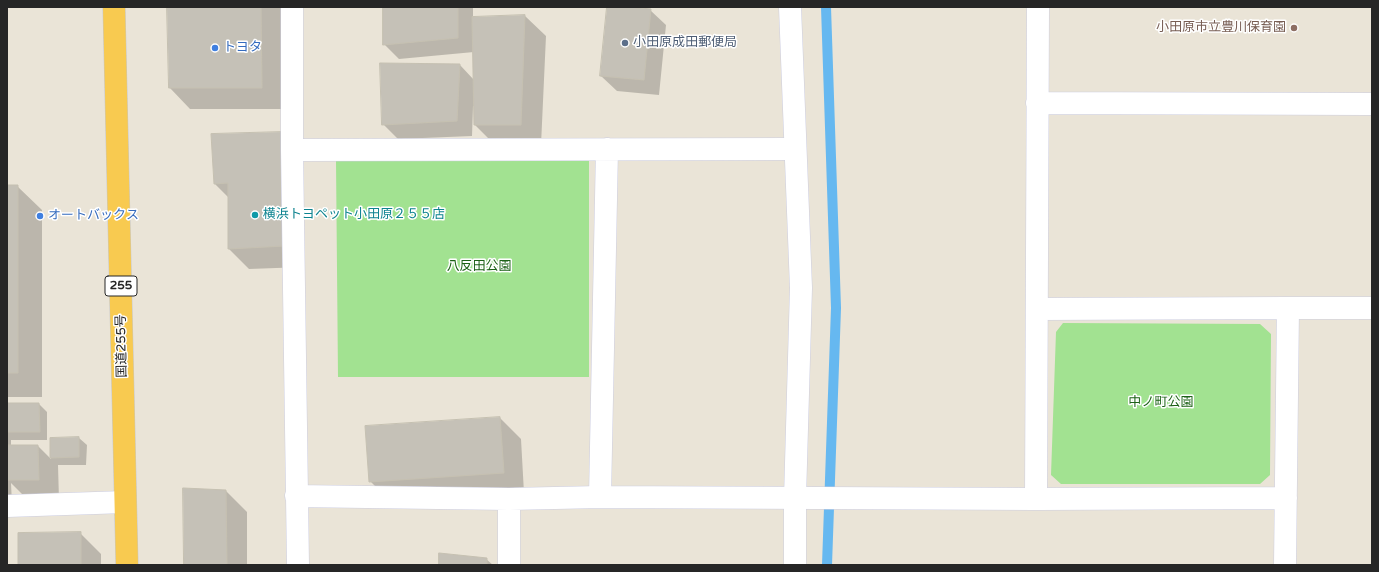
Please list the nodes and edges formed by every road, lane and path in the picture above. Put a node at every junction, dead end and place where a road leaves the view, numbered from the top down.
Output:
1 (114, 7) edge
2 (292, 7) edge
3 (790, 7) edge
4 (1038, 7) edge
5 (1037, 104) junction
6 (1372, 104) edge
7 (607, 149) junction
8 (795, 149) junction
9 (292, 150) junction
10 (1288, 308) junction
11 (1372, 308) edge
12 (1036, 309) junction
13 (296, 496) junction
14 (600, 497) junction
15 (795, 498) junction
16 (1286, 498) junction
17 (509, 499) junction
18 (1036, 499) junction
19 (125, 502) junction
20 (7, 506) edge
21 (127, 565) edge
22 (298, 565) edge
23 (509, 565) edge
24 (795, 565) edge
25 (1285, 565) edge

1 - 19 highway, 国道255号 / 255
2 - 9 street
3 - 8 street
4 - 5 street
5 - 6 street
5 - 12 street
7 - 8 street
7 - 9 street
7 - 14 street
8 - 15 street
9 - 13 street
10 - 11 street
10 - 12 street
10 - 16 street
12 - 18 street
13 - 17 street
13 - 22 street
14 - 15 street
14 - 17 street
15 - 18 street
15 - 24 street
16 - 18 street
16 - 25 street
17 - 23 street
19 - 20 street
19 - 21 highway, 国道255号 / 255

